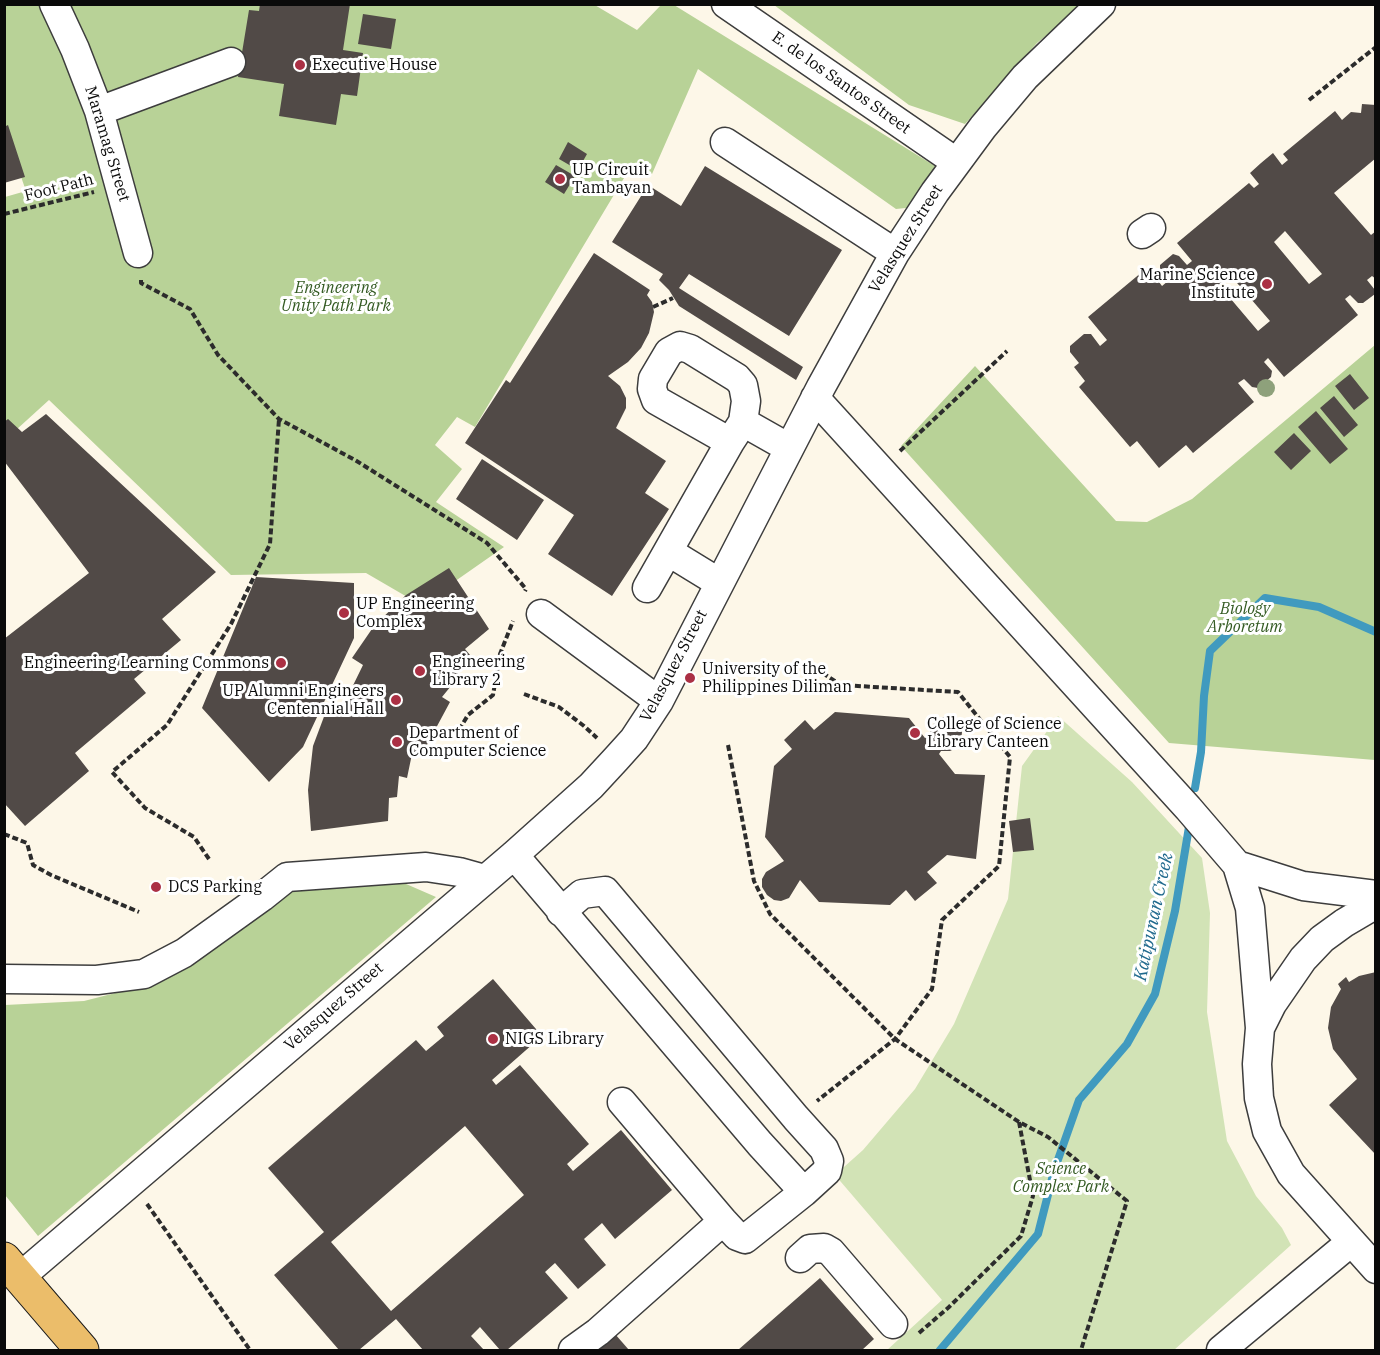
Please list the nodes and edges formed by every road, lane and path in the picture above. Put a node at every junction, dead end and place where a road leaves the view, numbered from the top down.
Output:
1 (54, 4) edge
2 (726, 4) edge
3 (1101, 4) edge
4 (1376, 46) edge
5 (231, 62) dead end
6 (1309, 100) dead end
7 (99, 111) junction
8 (725, 142) dead end
9 (956, 162) junction
10 (120, 185) junction
11 (4, 214) edge
12 (138, 253) joint
13 (895, 253) junction
14 (673, 298) dead end
15 (653, 307) dead end
16 (1007, 351) dead end
17 (815, 398) junction
18 (279, 419) junction
19 (737, 432) junction
20 (789, 448) junction
21 (880, 470) junction
22 (669, 552) junction
23 (718, 582) junction
24 (647, 588) dead end
25 (527, 608) junction
26 (815, 668) dead end
27 (524, 694) dead end
28 (658, 701) junction
29 (459, 730) dead end
30 (728, 745) dead end
31 (616, 759) junction
32 (4, 834) edge
33 (514, 855) junction
34 (209, 860) dead end
35 (1237, 864) junction
36 (484, 879) junction
37 (1376, 895) edge
38 (1376, 904) edge
39 (139, 912) dead end
40 (561, 912) junction
41 (4, 979) edge
42 (1260, 1028) junction
43 (895, 1039) junction
44 (622, 1102) dead end
45 (796, 1118) junction
46 (1019, 1122) junction
47 (131, 1182) junction
48 (804, 1192) junction
49 (723, 1221) junction
50 (1351, 1242) junction
51 (800, 1258) dead end
52 (12, 1268) edge
53 (1376, 1269) edge
54 (905, 1330) joint
55 (82, 1350) edge
56 (250, 1350) edge
57 (573, 1350) edge
58 (1081, 1350) edge
59 (1221, 1350) edge

1 - 7 street, Maramag Street
2 - 9 street, E. de los Santos Street
3 - 9 street, Velasquez Street
4 - 6 path
5 - 7 street
7 - 10 street, Maramag Street
8 - 13 street
9 - 13 street, Velasquez Street
10 - 11 path, Foot Path
10 - 12 street, Maramag Street
12 - 18 path
13 - 17 street, Velasquez Street
14 - 15 path
16 - 21 path
17 - 20 street, Velasquez Street
17 - 21 street
18 - 25 path
18 - 34 path
19 - 19 street
19 - 20 street
19 - 22 street
20 - 23 street, Velasquez Street
21 - 35 street
22 - 23 street
22 - 24 street
23 - 28 street, Velasquez Street
25 - 28 street
25 - 29 path
26 - 43 path
27 - 31 path
28 - 31 street, Velasquez Street
30 - 43 path
31 - 33 street, Velasquez Street
32 - 39 path
33 - 36 street, Velasquez Street
33 - 40 street
35 - 37 street
35 - 42 street
36 - 41 street
36 - 47 street, Velasquez Street
38 - 42 street
40 - 45 street
40 - 48 street
42 - 50 street
43 - 45 path
43 - 46 path
44 - 49 street
45 - 48 street
46 - 54 path
46 - 58 path
47 - 52 street, Velasquez Street
47 - 56 path
48 - 49 street
49 - 57 street
50 - 53 street
50 - 59 street
51 - 54 street
52 - 55 main road

